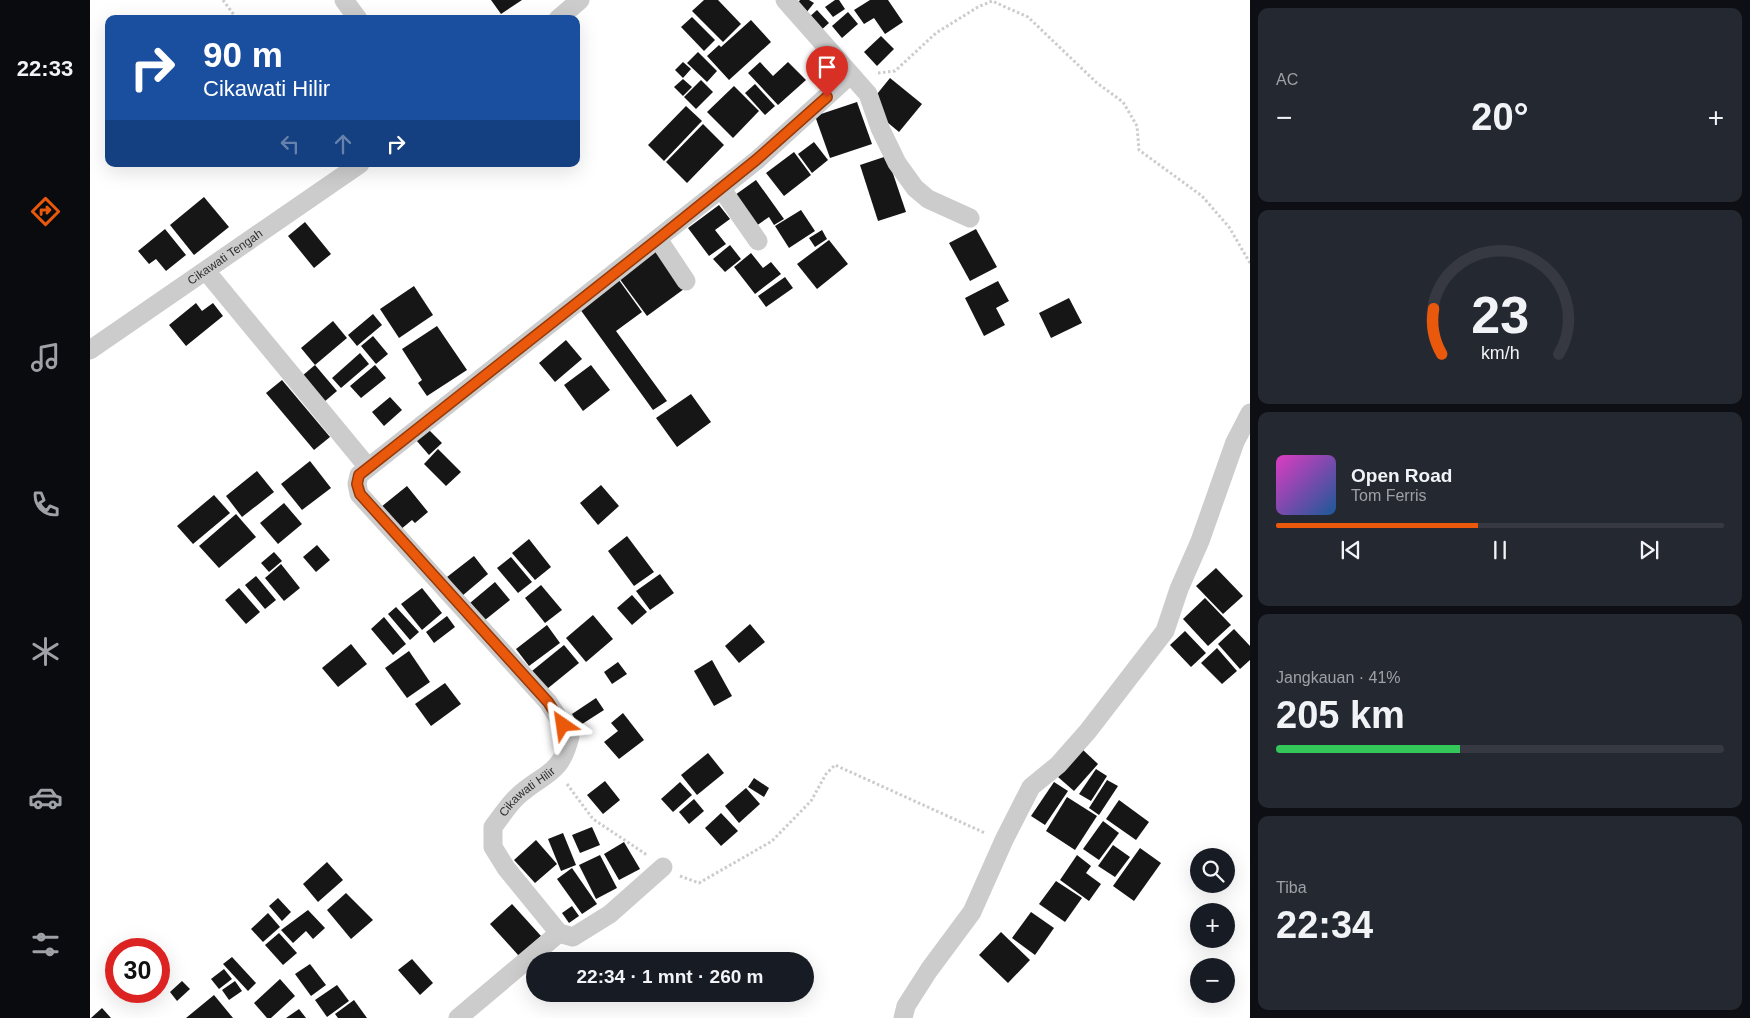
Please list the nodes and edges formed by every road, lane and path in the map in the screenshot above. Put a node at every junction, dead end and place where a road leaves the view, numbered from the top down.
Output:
1 (223, 0) edge
2 (344, 0) edge
3 (580, 0) edge
4 (787, 1) edge
5 (234, 15) edge
6 (355, 15) edge
7 (563, 15) edge
8 (850, 75) junction
9 (356, 167) edge
10 (721, 188) junction
11 (970, 218) dead end
12 (658, 239) junction
13 (758, 241) dead end
14 (1250, 262) edge
15 (206, 272) junction
16 (686, 281) dead end
17 (90, 350) edge
18 (1250, 413) edge
19 (367, 466) junction
20 (555, 770) junction
21 (1004, 840) junction
22 (662, 867) junction
23 (559, 933) junction
24 (459, 1018) edge
25 (903, 1018) edge

1 - 5 path
2 - 6 street
3 - 7 street
4 - 8 street
8 - 10 street, Cikawati Hilir
8 - 11 street
8 - 14 path
9 - 15 street, Cikawati Tengah
10 - 12 street, Cikawati Hilir
10 - 13 street
12 - 16 street
12 - 19 street, Cikawati Hilir
15 - 17 street, Cikawati Tengah
15 - 19 street
18 - 21 street
19 - 20 street, Cikawati Hilir
20 - 22 path
20 - 23 street, Cikawati Hilir
21 - 22 path
21 - 25 street
22 - 23 street
23 - 24 street

